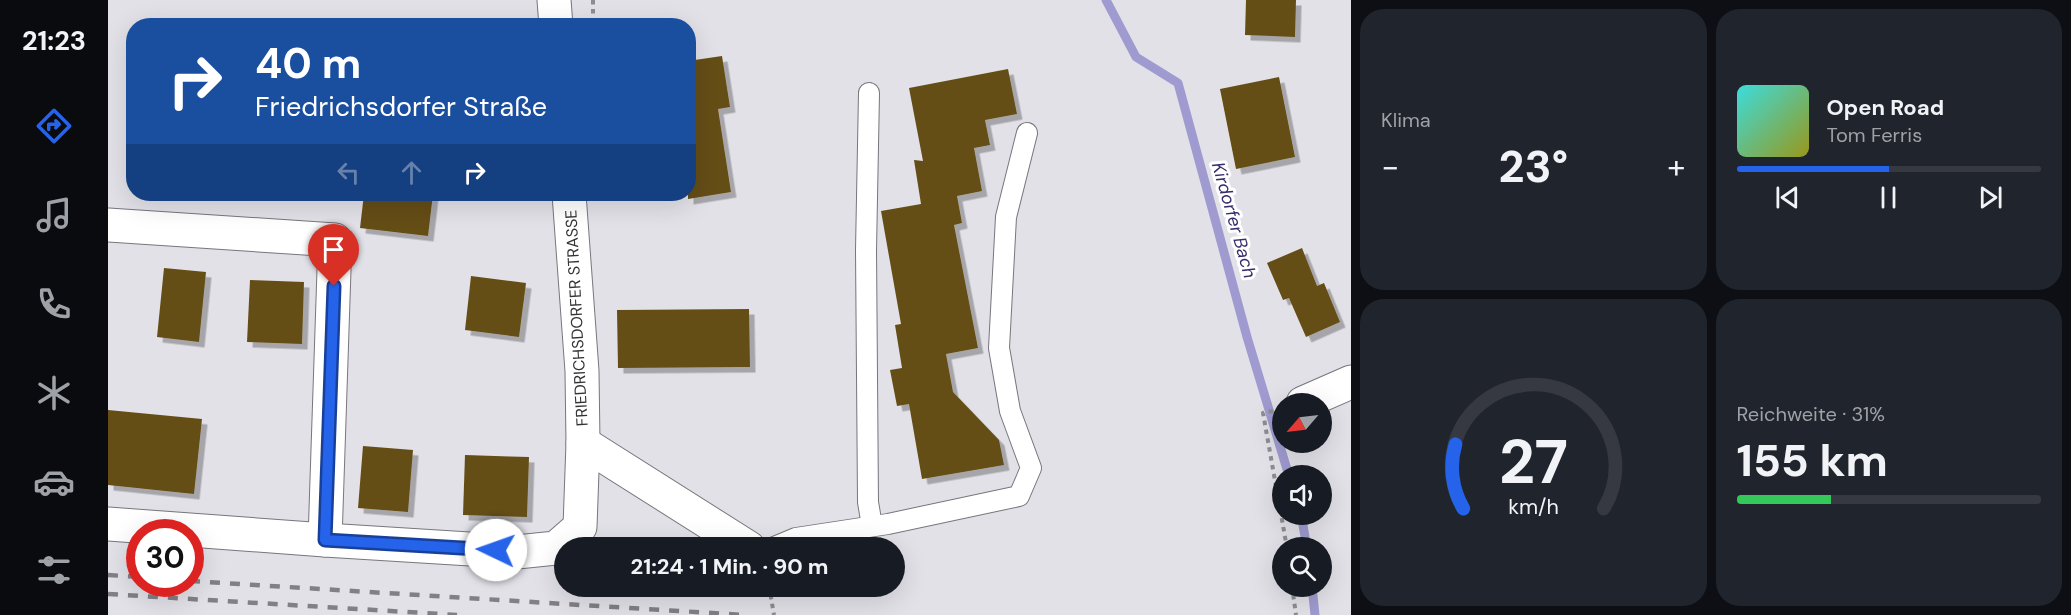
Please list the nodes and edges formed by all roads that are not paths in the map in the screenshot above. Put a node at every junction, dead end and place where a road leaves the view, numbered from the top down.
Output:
1 (554, 0) edge
2 (555, 18) edge
3 (869, 93) dead end
4 (1027, 133) dead end
5 (569, 201) edge
6 (108, 225) edge
7 (1351, 382) edge
8 (1326, 393) edge
9 (583, 443) junction
10 (108, 524) edge
11 (872, 526) junction
12 (732, 537) edge
13 (802, 537) edge
14 (325, 540) junction

1 - 2 street
3 - 11 lane
4 - 11 lane
5 - 9 street, FRIEDRICHSDORFER STRASSE
6 - 14 street
7 - 8 street
9 - 12 street, FRIEDRICHSDORFER STRASSE
9 - 14 street, FRIEDRICHSDORFER STRASSE
10 - 14 street, FRIEDRICHSDORFER STRASSE
11 - 13 lane

